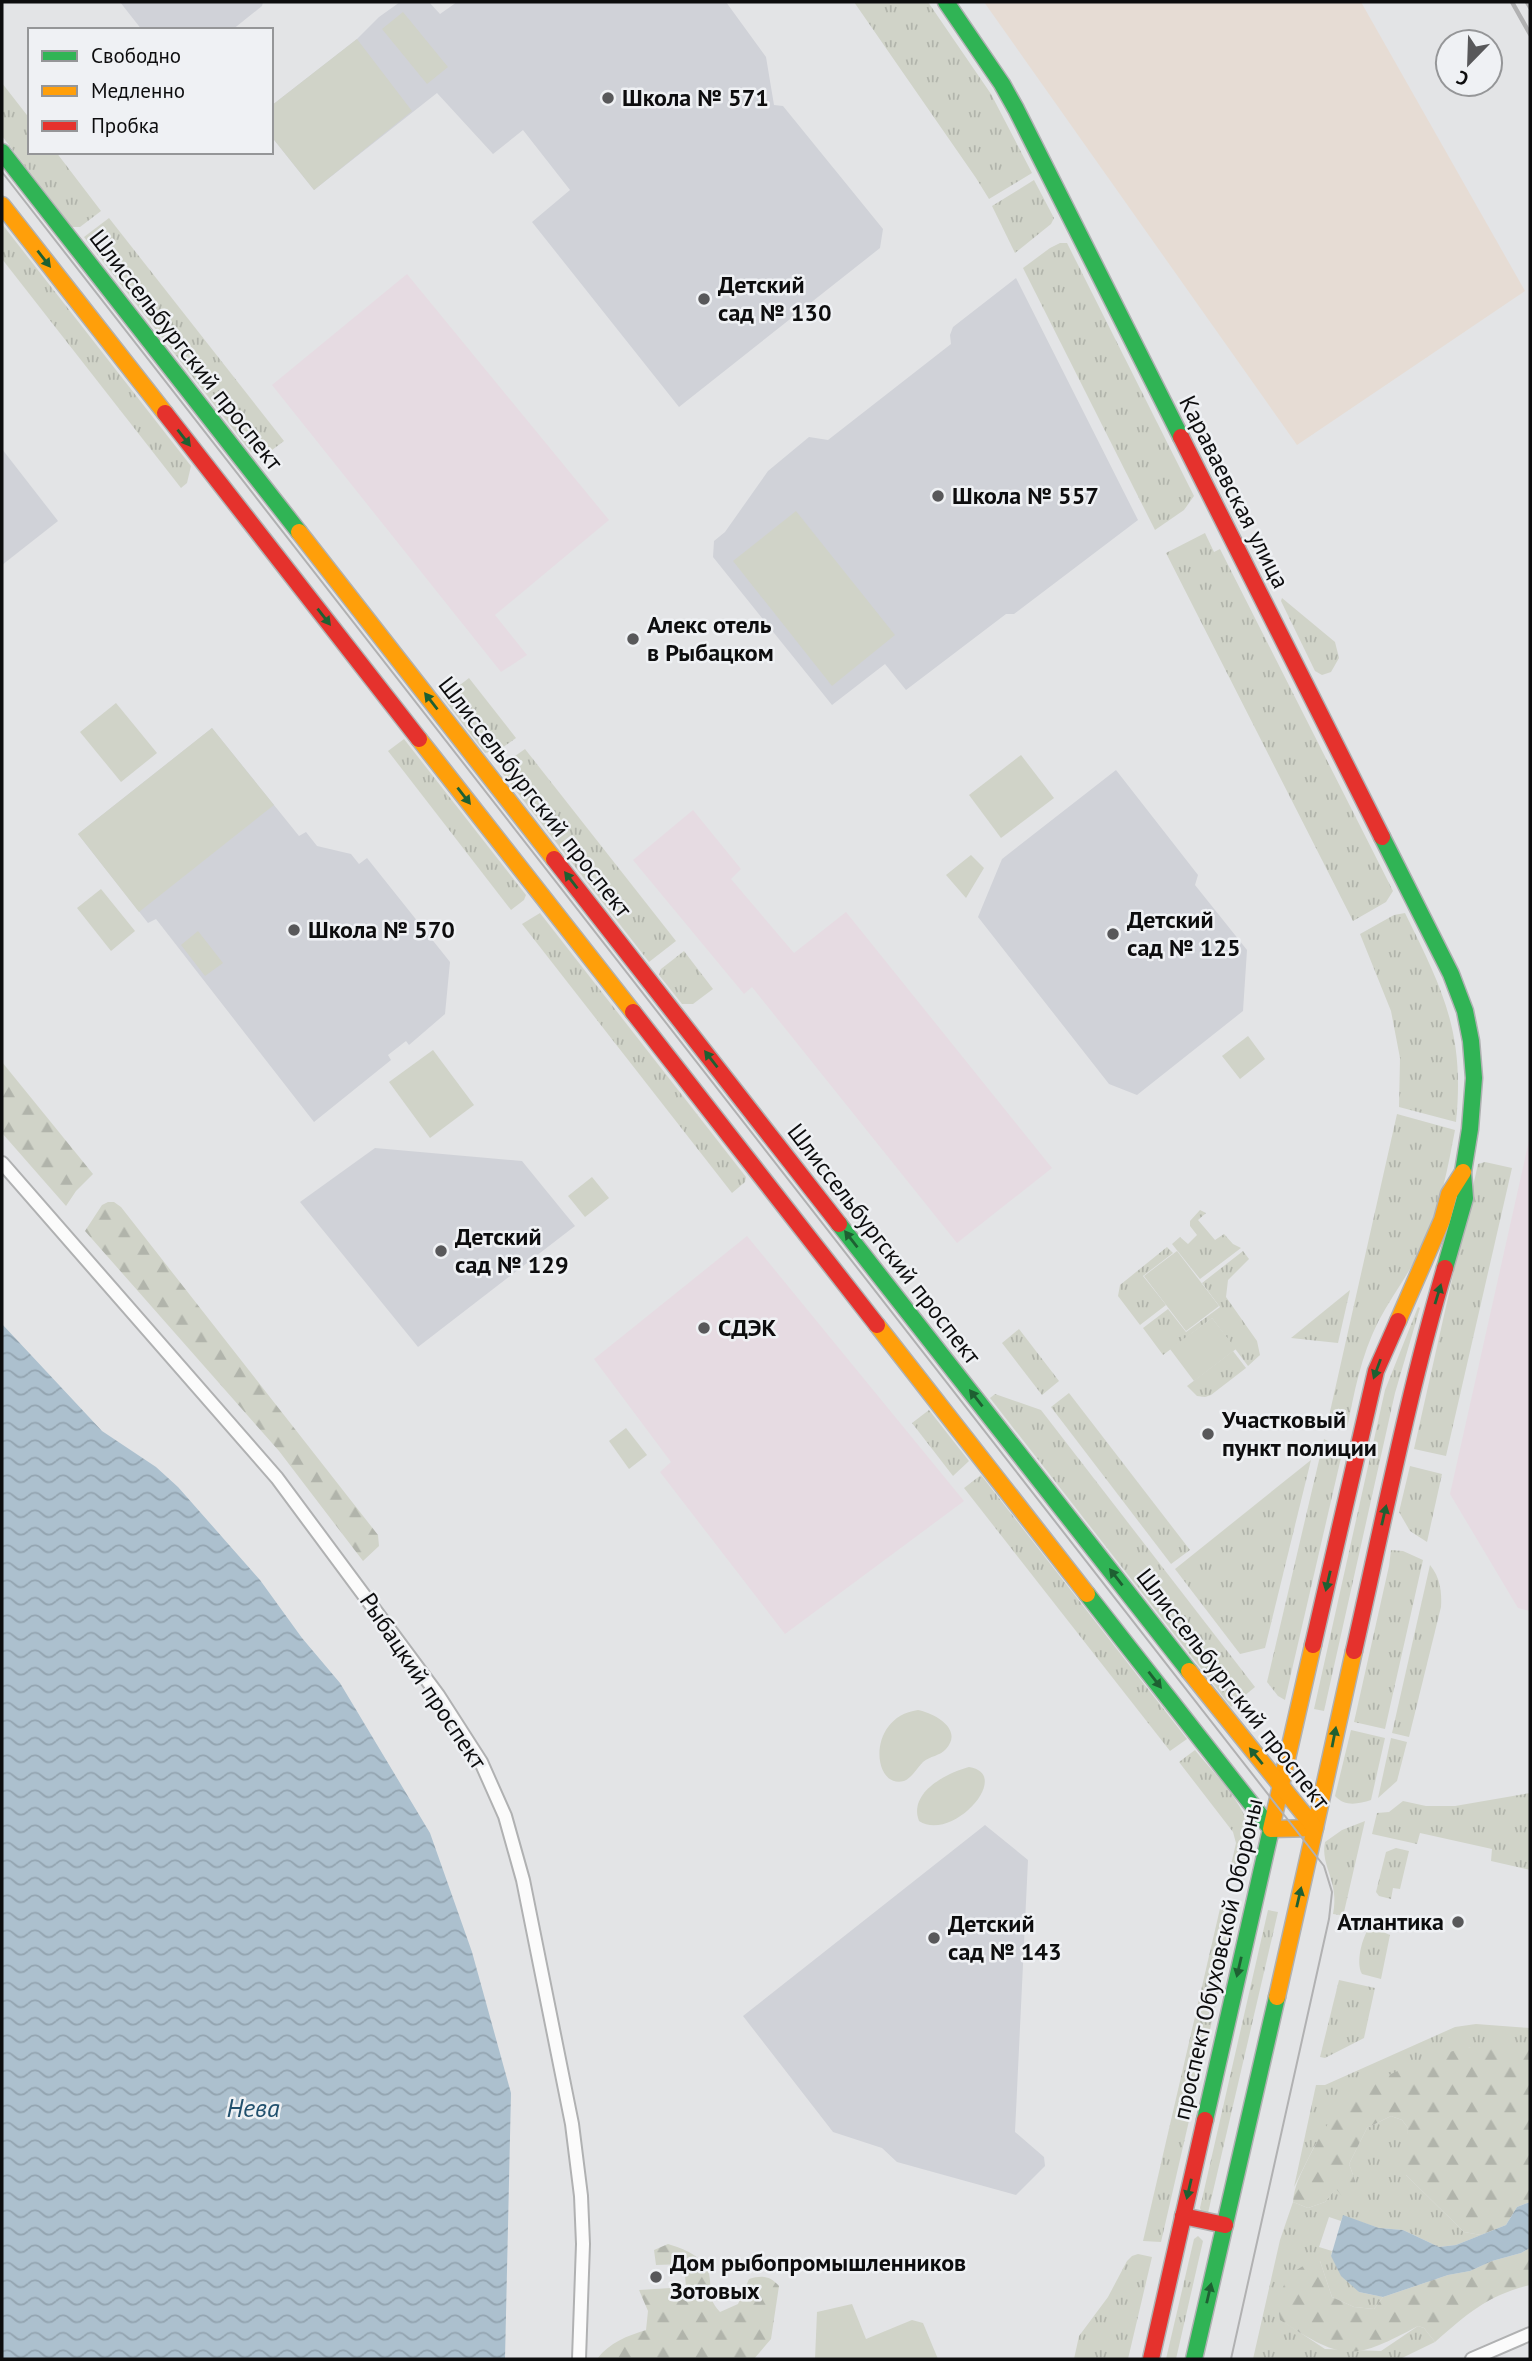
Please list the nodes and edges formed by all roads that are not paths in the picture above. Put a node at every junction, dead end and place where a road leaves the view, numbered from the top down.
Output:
1 (946, 2) edge
2 (2, 152) edge
3 (2, 205) edge
4 (1465, 1011) joint
5 (2, 1163) edge
6 (1462, 1172) junction
7 (1281, 1787) junction
8 (1315, 1828) junction
9 (1271, 1829) junction
10 (1183, 2216) junction
11 (1224, 2225) junction
12 (1530, 2334) edge
13 (579, 2359) edge
14 (1150, 2359) edge
15 (1194, 2359) edge
16 (1472, 2359) edge

1 - 4 main road, Караваевская улица
7 -> 2 main road, Шлиссельбургский проспект
3 -> 9 main road
4 - 6 main road, проспект Обуховской Обороны
5 - 13 street, Рыбацкий проспект
6 -> 7 main road, проспект Обуховской Обороны
8 -> 6 main road, проспект Обуховской Обороны
7 - 8 main road, Шлиссельбургский проспект
7 - 9 main road, проспект Обуховской Обороны
8 - 9 main road, Шлиссельбургский проспект
11 -> 8 main road, проспект Обуховской Обороны
9 -> 10 main road, проспект Обуховской Обороны
10 - 11 main road
10 - 14 main road, проспект Обуховской Обороны
15 -> 11 main road, проспект Обуховской Обороны
12 - 16 street

